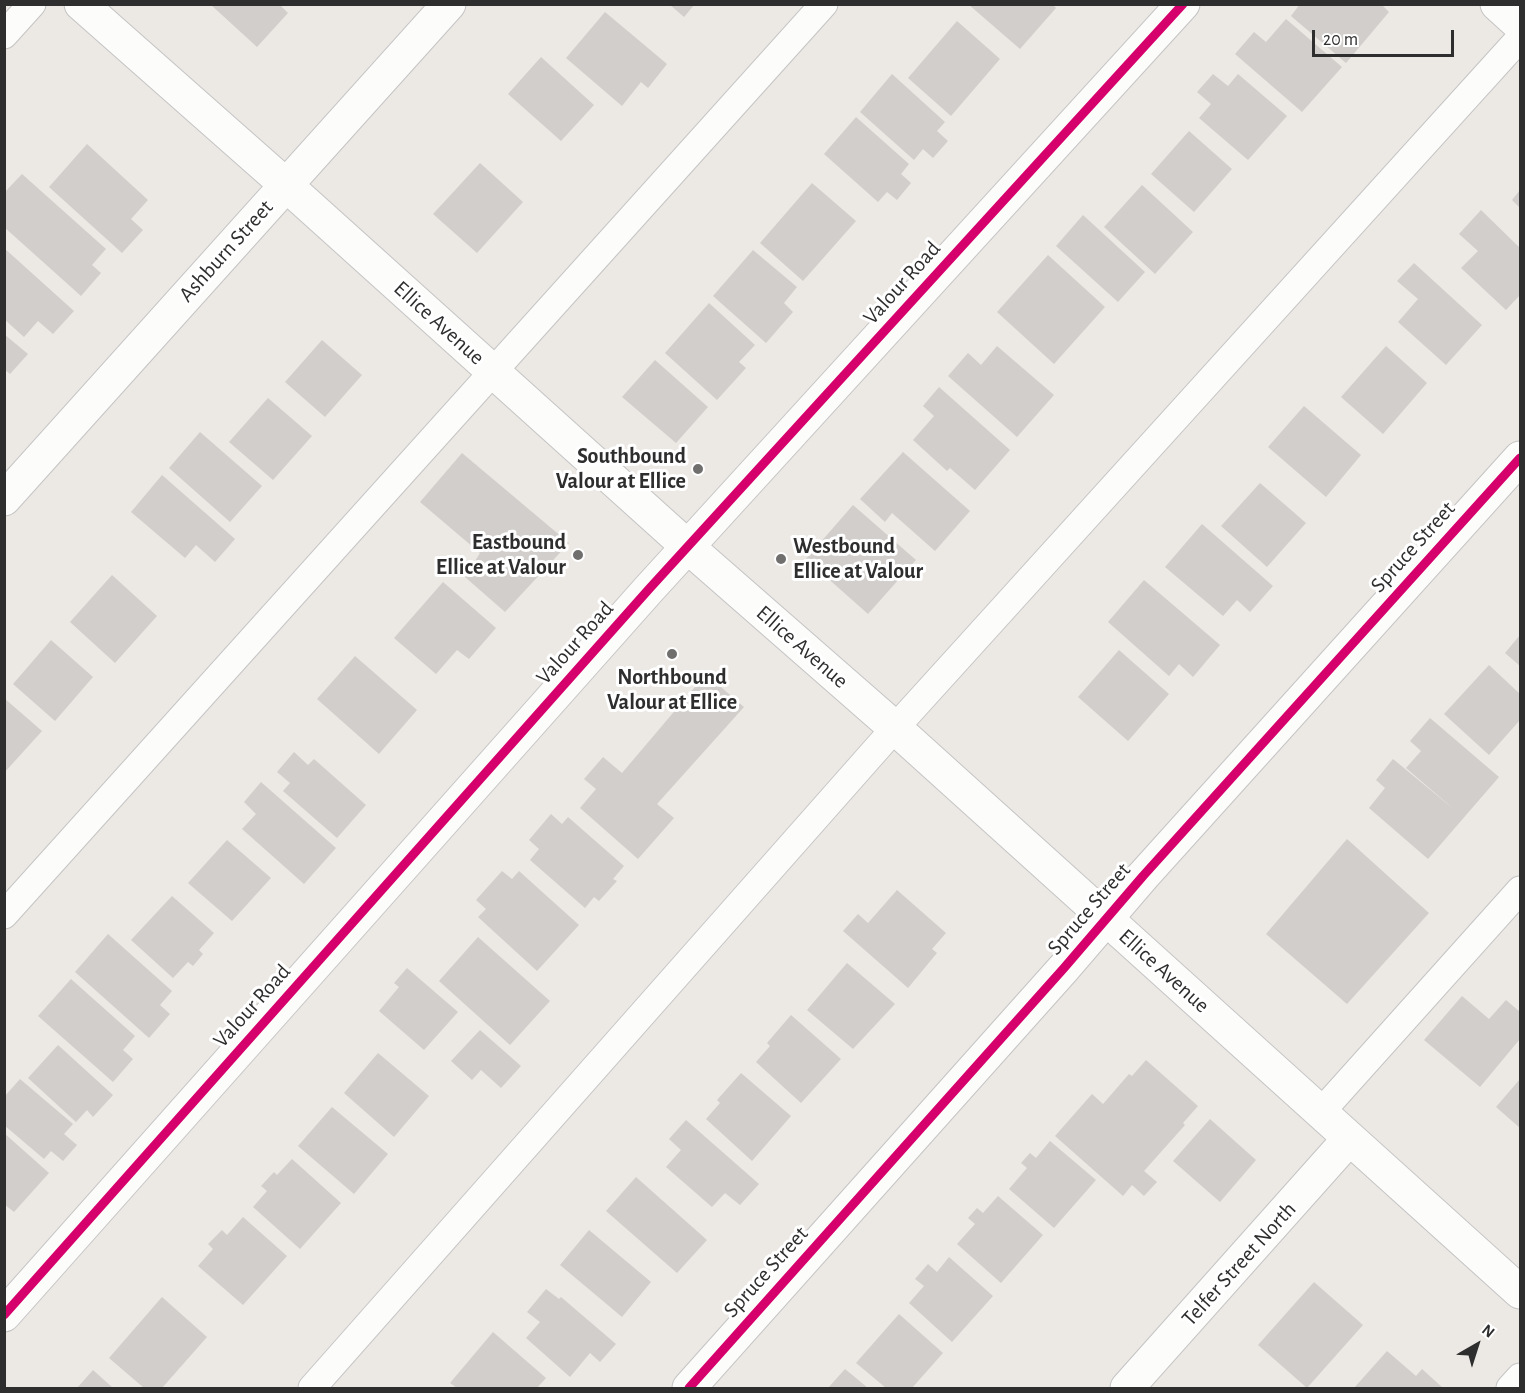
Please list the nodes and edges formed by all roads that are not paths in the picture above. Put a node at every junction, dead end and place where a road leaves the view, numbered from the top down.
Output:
1 (32, 4) edge
2 (81, 4) edge
3 (449, 4) edge
4 (824, 4) edge
5 (1183, 4) edge
6 (1497, 4) edge
7 (1521, 25) edge
8 (4, 35) edge
9 (1521, 39) edge
10 (286, 185) junction
11 (493, 371) junction
12 (1521, 458) edge
13 (4, 499) edge
14 (688, 547) junction
15 (895, 728) junction
16 (1521, 890) edge
17 (4, 915) edge
18 (1106, 919) junction
19 (1321, 1112) junction
20 (1350, 1138) junction
21 (1521, 1292) edge
22 (4, 1315) edge
23 (1521, 1377) edge
24 (312, 1389) edge
25 (689, 1389) edge
26 (1127, 1389) edge
27 (1510, 1389) edge

1 - 8 lane
2 - 10 street, Ellice Avenue
3 - 10 street, Ashburn Street
4 - 11 lane
5 - 14 street, Valour Road
6 - 7 street
9 - 15 lane
10 - 11 street, Ellice Avenue
10 - 13 street, Ashburn Street
11 - 14 street, Ellice Avenue
11 - 17 lane
12 - 18 street, Spruce Street
14 - 15 street, Ellice Avenue
14 - 22 street, Valour Road
15 - 18 street, Ellice Avenue
15 - 24 lane
16 - 19 lane
18 - 19 street, Ellice Avenue
18 - 25 street, Spruce Street
19 - 20 street, Ellice Avenue
20 - 21 street, Ellice Avenue
20 - 26 street, Telfer Street North
23 - 27 lane

